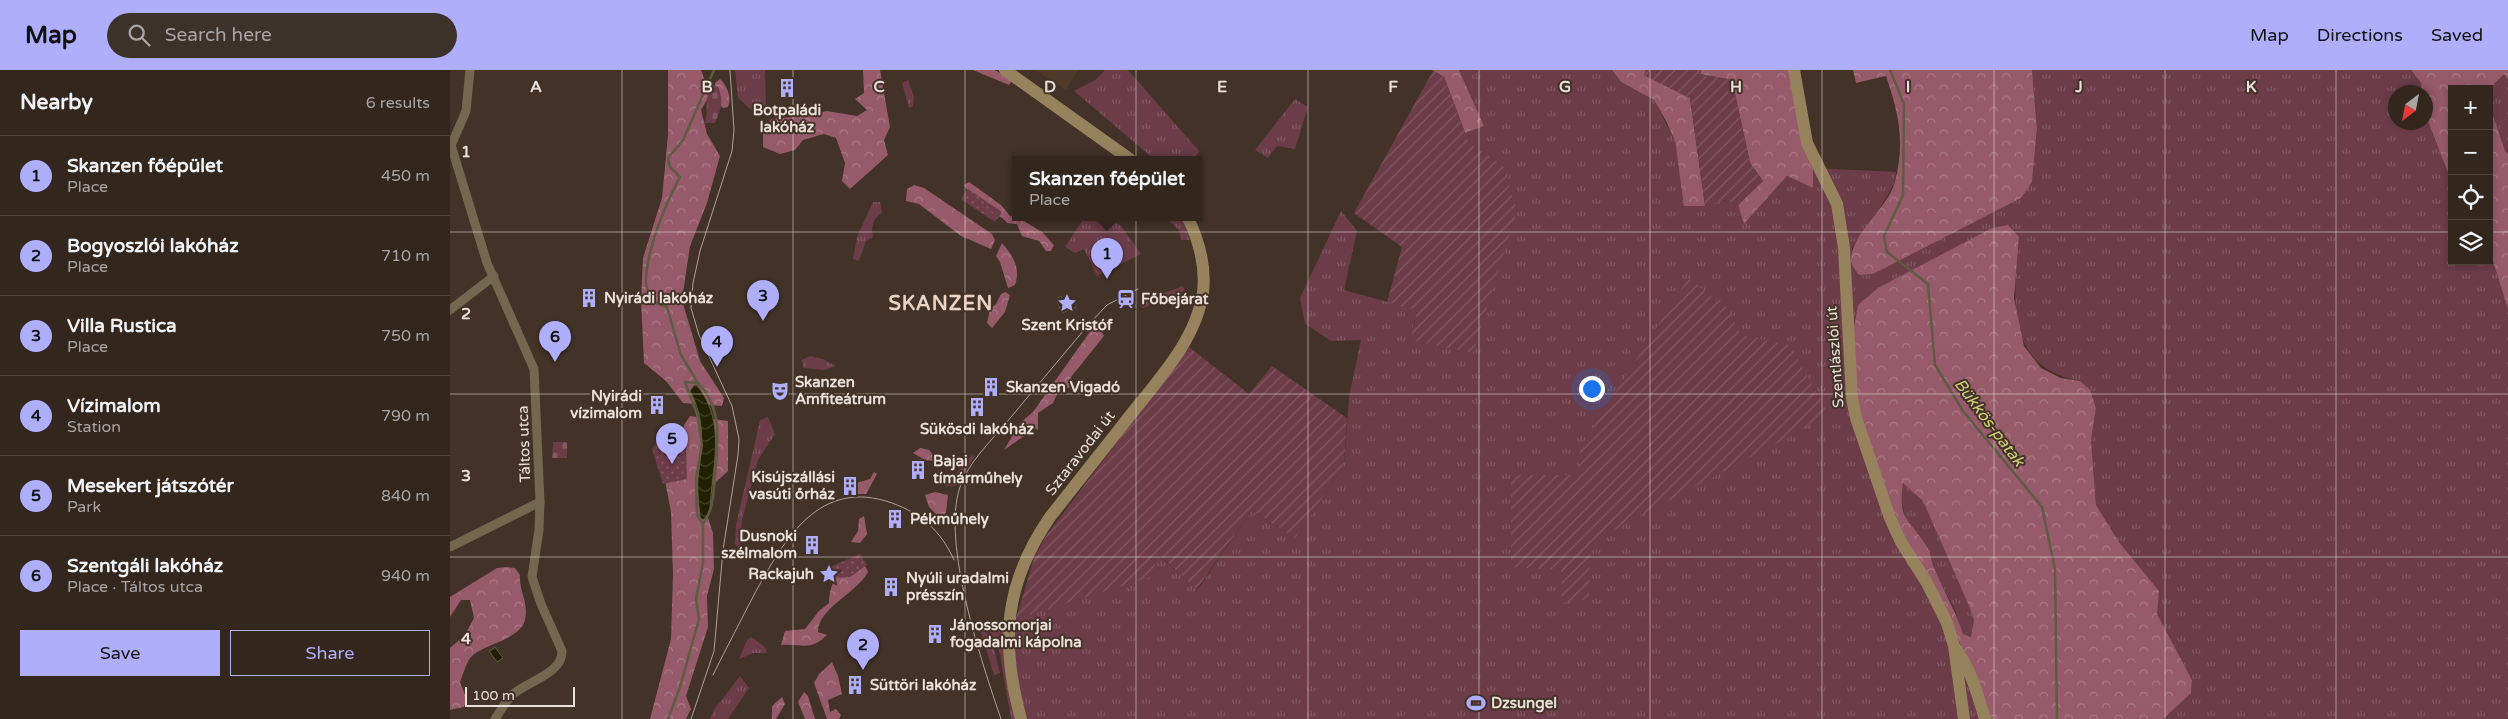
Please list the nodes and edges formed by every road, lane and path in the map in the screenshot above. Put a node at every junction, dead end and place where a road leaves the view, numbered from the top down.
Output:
1 (470, 70) edge
2 (1005, 70) edge
3 (1794, 70) edge
4 (451, 147) edge
5 (1125, 156) edge
6 (1189, 221) edge
7 (494, 276) junction
8 (450, 310) edge
9 (540, 502) junction
10 (450, 547) edge
11 (1954, 646) junction
12 (495, 719) edge
13 (1021, 719) edge
14 (1964, 719) edge
15 (1985, 719) edge

1 - 4 street
2 - 5 street
3 - 11 street, Szentlászlói út
4 - 7 street, Táltos utca
6 - 13 street, Sztaravodai út
7 - 8 street
7 - 9 street, Táltos utca
9 - 10 street
9 - 12 street, Táltos utca
11 - 14 street, Szentlászlói út
11 - 15 street

